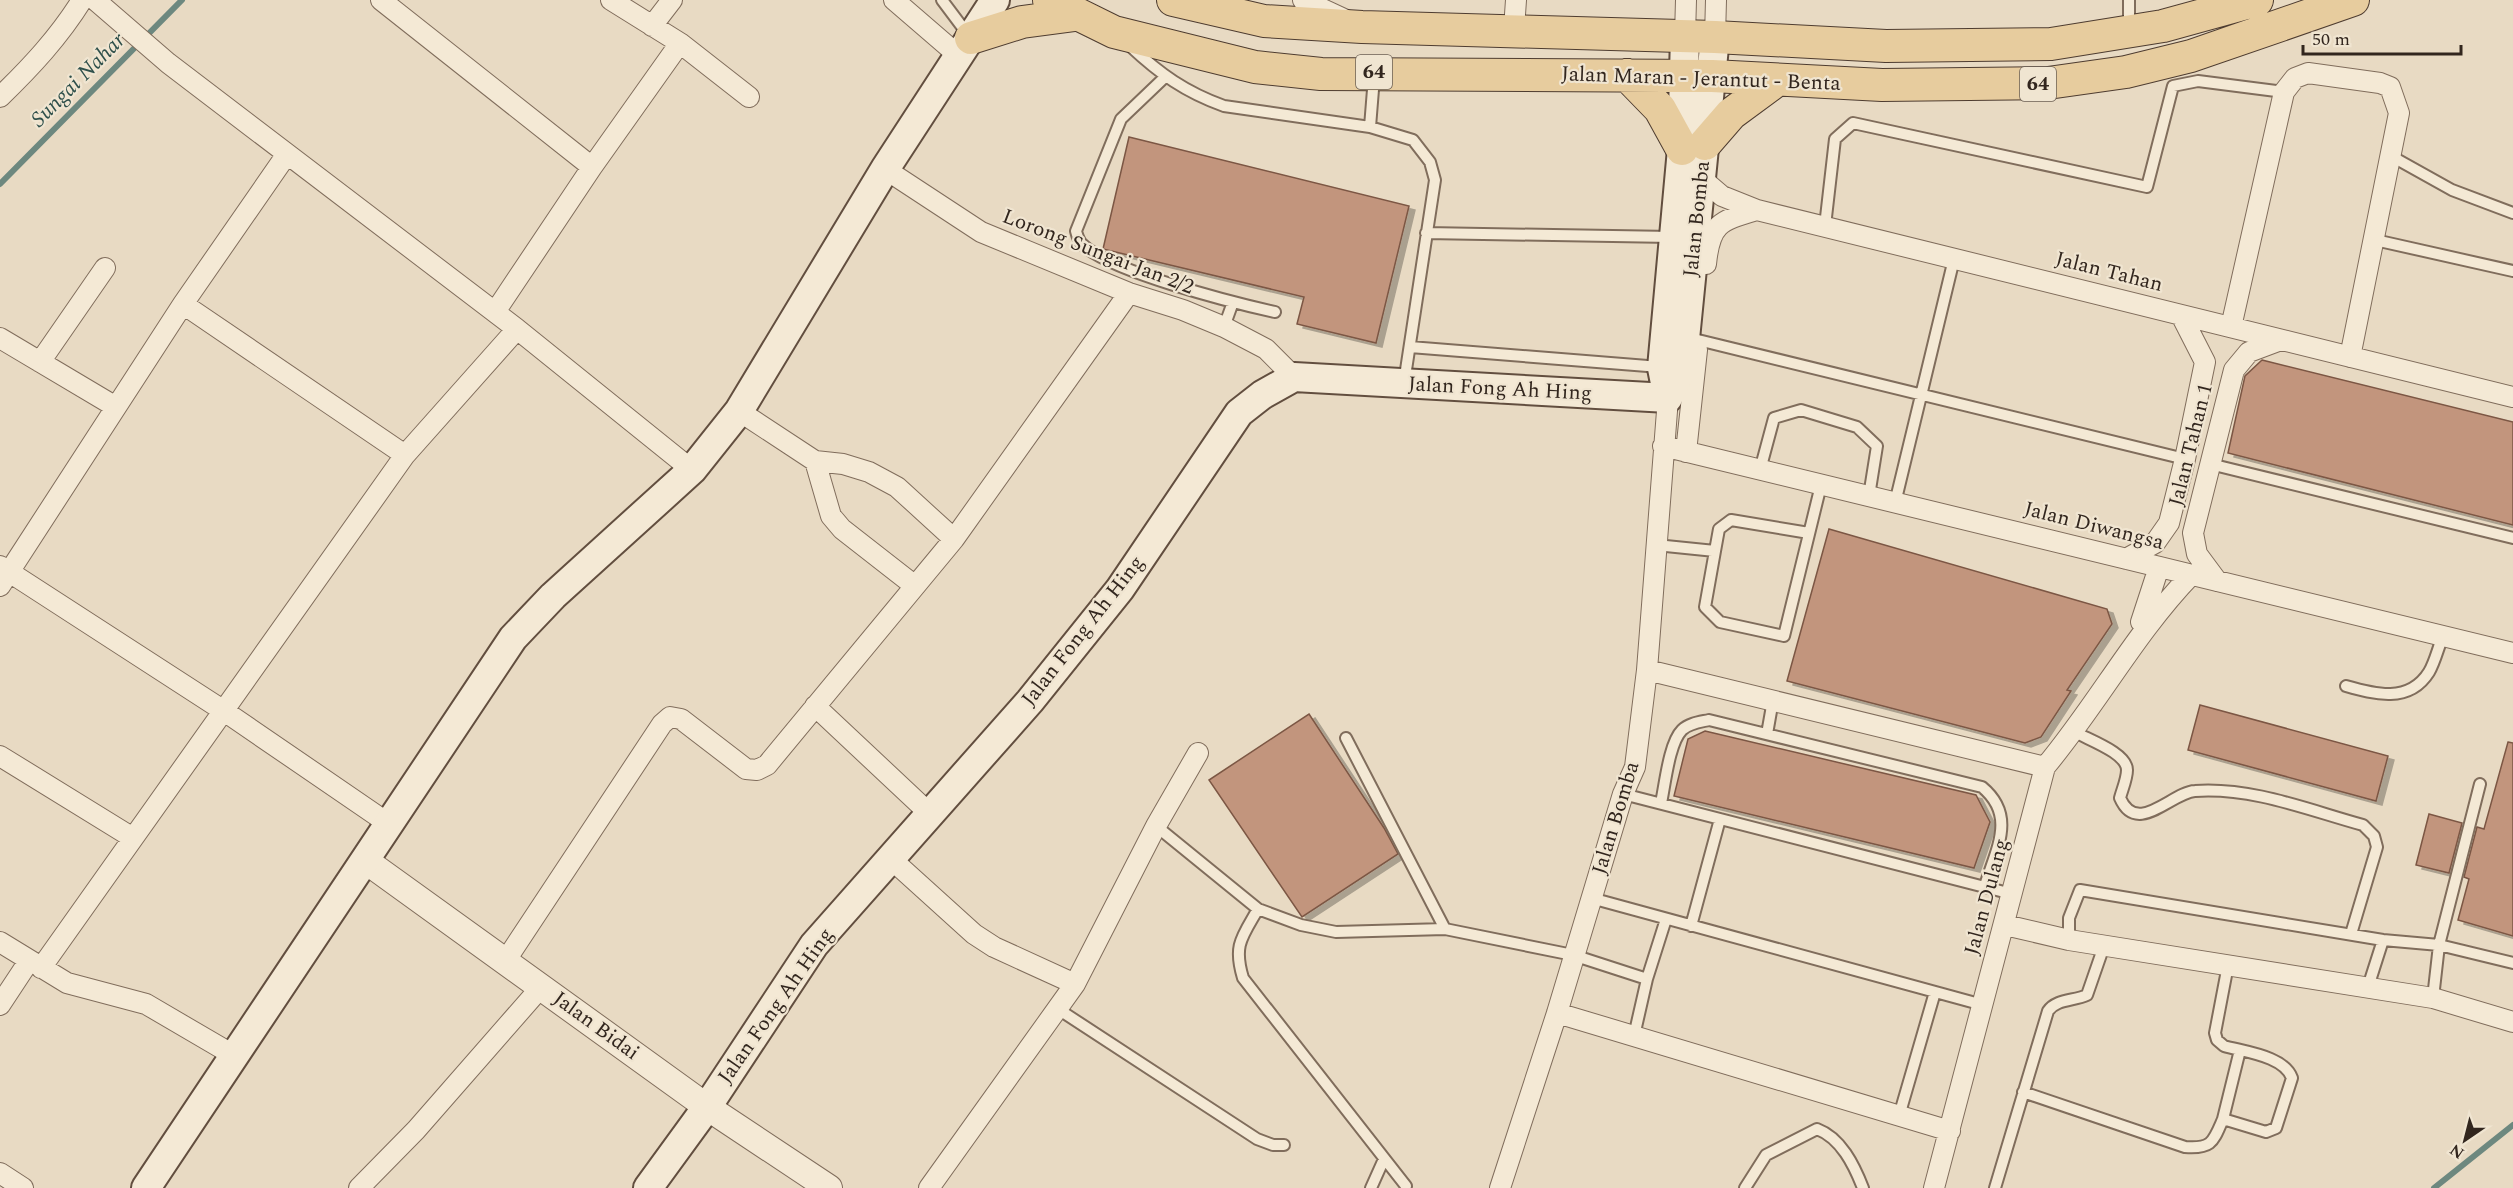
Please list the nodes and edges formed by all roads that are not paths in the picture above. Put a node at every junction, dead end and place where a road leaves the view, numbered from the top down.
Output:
1 (82, 0) edge
2 (95, 0) edge
3 (381, 0) edge
4 (611, 0) edge
5 (672, 0) edge
6 (894, 0) edge
7 (942, 0) edge
8 (995, 0) edge
9 (1173, 0) edge
10 (1303, 0) edge
11 (1686, 0) edge
12 (1716, 0) edge
13 (2129, 0) edge
14 (2177, 0) edge
15 (2257, 0) edge
16 (2353, 0) edge
17 (1062, 7) edge
18 (1515, 15) edge
19 (652, 26) junction
20 (1362, 27) junction
21 (1114, 32) junction
22 (2130, 32) junction
23 (1700, 37) junction
24 (680, 43) junction
25 (965, 47) junction
26 (1375, 72) junction
27 (1628, 75) junction
28 (1698, 76) junction
29 (1165, 77) junction
30 (1777, 80) junction
31 (2284, 92) junction
32 (0, 97) edge
33 (749, 97) dead end
34 (1370, 127) junction
35 (1693, 147) junction
36 (287, 154) junction
37 (2391, 156) junction
38 (592, 167) junction
39 (885, 169) junction
40 (1701, 178) junction
41 (1757, 210) junction
42 (2513, 213) edge
43 (1825, 226) junction
44 (1426, 233) junction
45 (1675, 237) junction
46 (2375, 240) junction
47 (1953, 259) junction
48 (105, 268) dead end
49 (2513, 271) edge
50 (1129, 293) junction
51 (1233, 302) junction
52 (183, 304) junction
53 (495, 312) junction
54 (1275, 312) dead end
55 (2181, 315) junction
56 (1224, 327) junction
57 (2231, 327) junction
58 (517, 329) junction
59 (0, 338) edge
60 (1698, 340) junction
61 (2281, 340) junction
62 (1410, 346) junction
63 (2350, 357) junction
64 (40, 362) junction
65 (1662, 368) junction
66 (1294, 377) junction
67 (1404, 383) junction
68 (1921, 394) junction
69 (2513, 397) edge
70 (1668, 398) junction
71 (116, 407) junction
72 (739, 411) junction
73 (1663, 446) junction
74 (1686, 452) junction
75 (405, 455) junction
76 (2185, 459) junction
77 (815, 461) junction
78 (2210, 464) junction
79 (692, 470) junction
80 (1760, 470) junction
81 (1821, 485) junction
82 (1869, 496) junction
83 (1895, 503) junction
84 (1809, 533) junction
85 (2513, 538) edge
86 (954, 539) junction
87 (1656, 545) junction
88 (1715, 551) junction
89 (2126, 559) junction
90 (2159, 567) junction
91 (3, 575) edge
92 (2191, 575) junction
93 (2217, 581) junction
94 (915, 586) junction
95 (2443, 636) junction
96 (2134, 642) junction
97 (2513, 653) edge
98 (1647, 670) junction
99 (2346, 686) dead end
100 (1773, 700) junction
101 (815, 706) junction
102 (224, 711) junction
103 (2075, 732) junction
104 (1767, 734) junction
105 (1346, 738) dead end
106 (1198, 753) dead end
107 (0, 756) edge
108 (2045, 767) junction
109 (2480, 784) dead end
110 (1623, 794) junction
111 (1661, 803) junction
112 (929, 813) junction
113 (1720, 819) junction
114 (389, 824) junction
115 (1156, 826) junction
116 (133, 838) junction
117 (890, 858) junction
118 (366, 861) junction
119 (1985, 886) junction
120 (2012, 894) junction
121 (1591, 898) junction
122 (1258, 909) junction
123 (1666, 919) junction
124 (2005, 925) junction
125 (1691, 926) junction
126 (1445, 929) junction
127 (2351, 934) junction
128 (2069, 940) junction
129 (2383, 940) junction
130 (0, 942) edge
131 (2439, 945) junction
132 (2104, 946) junction
133 (1573, 955) junction
134 (506, 960) junction
135 (2513, 963) edge
136 (35, 964) junction
137 (2229, 965) junction
138 (1647, 979) junction
139 (1075, 984) junction
140 (542, 986) junction
141 (2368, 987) junction
142 (1935, 992) junction
143 (2433, 998) junction
144 (0, 1005) edge
145 (1983, 1005) junction
146 (1058, 1009) junction
147 (1557, 1013) junction
148 (2513, 1022) edge
149 (1634, 1036) junction
150 (2240, 1050) junction
151 (235, 1056) junction
152 (2023, 1092) junction
153 (706, 1107) junction
154 (1899, 1116) junction
155 (2223, 1119) junction
156 (1950, 1131) junction
157 (1284, 1145) dead end
158 (1384, 1159) junction
159 (0, 1173) edge
160 (152, 1186) edge
161 (1406, 1186) dead end
162 (23, 1188) edge
163 (359, 1188) edge
164 (648, 1188) edge
165 (830, 1188) edge
166 (929, 1188) edge
167 (1371, 1188) edge
168 (1500, 1188) edge
169 (1745, 1188) edge
170 (1863, 1188) edge
171 (1934, 1188) edge
172 (1995, 1188) edge

1 - 32 street
2 - 36 street
3 - 38 street
4 - 19 street
5 - 19 street
6 - 25 street
7 - 25 lane
8 - 25 main road
9 - 20 main road, Jalan Maran - Jerantut - Benta / 64
10 - 20 street
11 - 23 street
12 - 23 street
13 - 22 lane
14 - 22 main road
15 - 22 main road, Jalan Maran - Jerantut - Benta / 64
16 - 30 main road, Jalan Maran - Jerantut - Benta / 64
17 - 21 main road, Jalan Maran - Jerantut - Benta / 64
17 - 25 main road
18 - 20 main road, Jalan Maran - Jerantut - Benta / 64
18 - 23 main road, Jalan Maran - Jerantut - Benta / 64
19 - 24 street
21 - 26 main road, Jalan Maran - Jerantut - Benta / 64
21 - 29 lane
22 - 23 main road, Jalan Maran - Jerantut - Benta / 64
23 - 28 main road, Jalan Bomba
24 - 33 street
24 - 38 street
25 - 39 main road
26 - 27 main road, Jalan Maran - Jerantut - Benta / 64
26 - 34 lane
27 - 28 main road, Jalan Maran - Jerantut - Benta / 64
27 - 35 main road
28 - 30 main road, Jalan Maran - Jerantut - Benta / 64
28 - 35 main road, Jalan Bomba
29 - 34 lane
29 - 51 lane
30 - 35 main road
31 - 37 street
31 - 43 lane
31 - 57 street
34 - 44 lane
35 - 40 main road, Jalan Bomba
35 - 45 main road, Jalan Bomba
36 - 52 street
36 - 53 street
37 - 42 lane
37 - 46 street
38 - 53 street
39 - 50 street, Lorong Sungai Jan 2/2
39 - 72 main road
40 - 41 street, Jalan Tahan
40 - 70 main road, Jalan Bomba
41 - 43 street, Jalan Tahan
41 - 60 street
43 - 47 street, Jalan Tahan
44 - 45 lane
44 - 62 lane
45 - 65 main road, Jalan Bomba
46 - 49 lane
46 - 63 street
47 - 55 street, Jalan Tahan
47 - 68 lane
48 - 64 street
50 - 56 street, Lorong Sungai Jan 2/2
50 - 86 street
51 - 54 lane
51 - 56 lane
52 - 71 street
52 - 75 street
53 - 58 street
55 - 57 street, Jalan Tahan
55 - 76 street, Jalan Tahan 1
56 - 66 street, Lorong Sungai Jan 2/2
57 - 61 street, Jalan Tahan
58 - 75 street
58 - 79 street
59 - 64 street
60 - 68 lane
60 - 74 street
61 - 63 street, Jalan Tahan
61 - 78 street, Jalan Tahan 1
62 - 65 lane
62 - 67 lane
63 - 69 street, Jalan Tahan
64 - 71 street
65 - 70 main road, Jalan Bomba
66 - 67 main road, Jalan Fong Ah Hing
66 - 112 main road, Jalan Fong Ah Hing
67 - 70 main road, Jalan Fong Ah Hing
68 - 76 lane
68 - 83 lane
70 - 73 street, Jalan Bomba
71 - 91 street
72 - 77 street
72 - 79 main road
73 - 74 street, Jalan Diwangsa
73 - 87 street, Jalan Bomba
74 - 80 street, Jalan Diwangsa
75 - 102 street
76 - 89 street, Jalan Tahan 1
77 - 86 street
77 - 94 street
78 - 85 lane
78 - 93 street, Jalan Tahan 1
79 - 114 main road
80 - 81 street, Jalan Diwangsa
80 - 82 lane
81 - 82 street, Jalan Diwangsa
81 - 84 lane
82 - 83 street, Jalan Diwangsa
83 - 89 street, Jalan Diwangsa
84 - 88 lane
84 - 88 lane
86 - 94 street
87 - 88 lane
87 - 98 street, Jalan Bomba
89 - 90 street, Jalan Diwangsa
90 - 92 street, Jalan Diwangsa
90 - 96 street, Jalan Dulang
91 - 102 street
92 - 93 street, Jalan Diwangsa
92 - 96 street, Jalan Dulang
93 - 95 street, Jalan Diwangsa
94 - 101 street
95 - 97 street, Jalan Diwangsa
95 - 99 lane
96 - 103 street, Jalan Dulang
98 - 100 street
98 - 110 street, Jalan Bomba
100 - 104 lane
100 - 108 street
101 - 112 street
101 - 134 street
102 - 114 street
102 - 116 street
103 - 108 street, Jalan Dulang
103 - 127 lane
104 - 111 lane
104 - 119 lane
105 - 126 lane
106 - 115 street
107 - 116 street
108 - 120 street, Jalan Dulang
109 - 131 lane
110 - 111 lane
110 - 121 street, Jalan Bomba
111 - 113 lane
112 - 117 main road, Jalan Fong Ah Hing
113 - 119 lane
113 - 125 lane
114 - 118 main road
115 - 122 lane
115 - 139 street
116 - 136 street
117 - 139 street
117 - 153 main road, Jalan Fong Ah Hing
118 - 134 street, Jalan Bidai
118 - 151 main road
119 - 120 lane
120 - 124 street, Jalan Dulang
121 - 123 lane
121 - 133 street, Jalan Bomba
122 - 126 lane
122 - 158 lane
123 - 125 lane
123 - 138 lane
124 - 128 street
124 - 145 street, Jalan Dulang
125 - 142 lane
126 - 133 lane
127 - 128 lane
127 - 129 lane
128 - 132 street
129 - 131 lane
129 - 141 lane
130 - 136 street
131 - 135 lane
131 - 143 lane
132 - 137 street
132 - 152 lane
133 - 138 lane
133 - 147 street, Jalan Bomba
134 - 140 street, Jalan Bidai
136 - 144 street
136 - 151 street
137 - 141 street
137 - 150 lane
138 - 149 lane
139 - 146 street
140 - 153 street, Jalan Bidai
140 - 163 street
141 - 143 street
142 - 145 lane
142 - 154 lane
143 - 148 street
145 - 156 street, Jalan Dulang
146 - 157 lane
146 - 166 street
147 - 149 street
147 - 168 street, Jalan Bomba
149 - 154 street
150 - 155 lane
150 - 155 lane
151 - 160 main road
152 - 155 lane
152 - 172 lane
153 - 164 main road, Jalan Fong Ah Hing
153 - 165 street, Jalan Bidai
154 - 156 street
156 - 171 street, Jalan Dulang
158 - 161 lane
158 - 167 lane
159 - 162 street
169 - 170 lane

